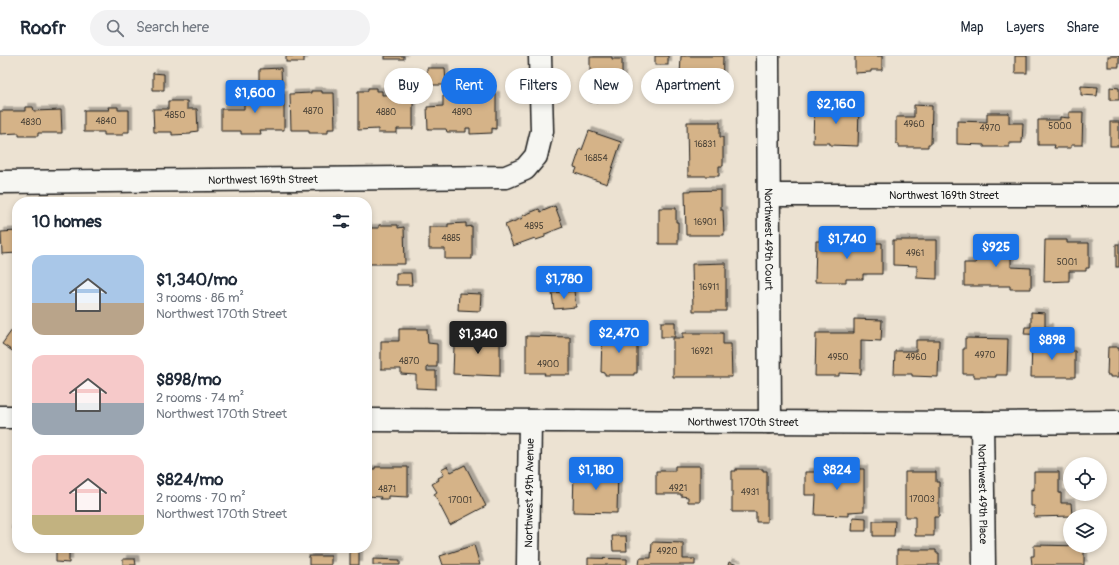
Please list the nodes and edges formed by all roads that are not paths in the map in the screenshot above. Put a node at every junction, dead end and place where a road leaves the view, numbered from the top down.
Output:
1 (540, 56) edge
2 (768, 56) edge
3 (0, 182) edge
4 (769, 195) junction
5 (1119, 196) edge
6 (0, 417) edge
7 (12, 417) edge
8 (372, 420) edge
9 (530, 421) junction
10 (770, 422) junction
11 (1119, 422) edge
12 (982, 423) junction
13 (528, 565) edge
14 (984, 565) edge

1 - 3 street, Northwest 169th Street
2 - 4 street, Northwest 49th Court
4 - 5 street, Northwest 169th Street
4 - 10 street, Northwest 49th Court
6 - 7 street
8 - 9 street, Northwest 170th Street
9 - 10 street, Northwest 170th Street
9 - 13 street, Northwest 49th Avenue
10 - 12 street, Northwest 170th Street
11 - 12 street, Northwest 170th Street
12 - 14 street, Northwest 49th Place

